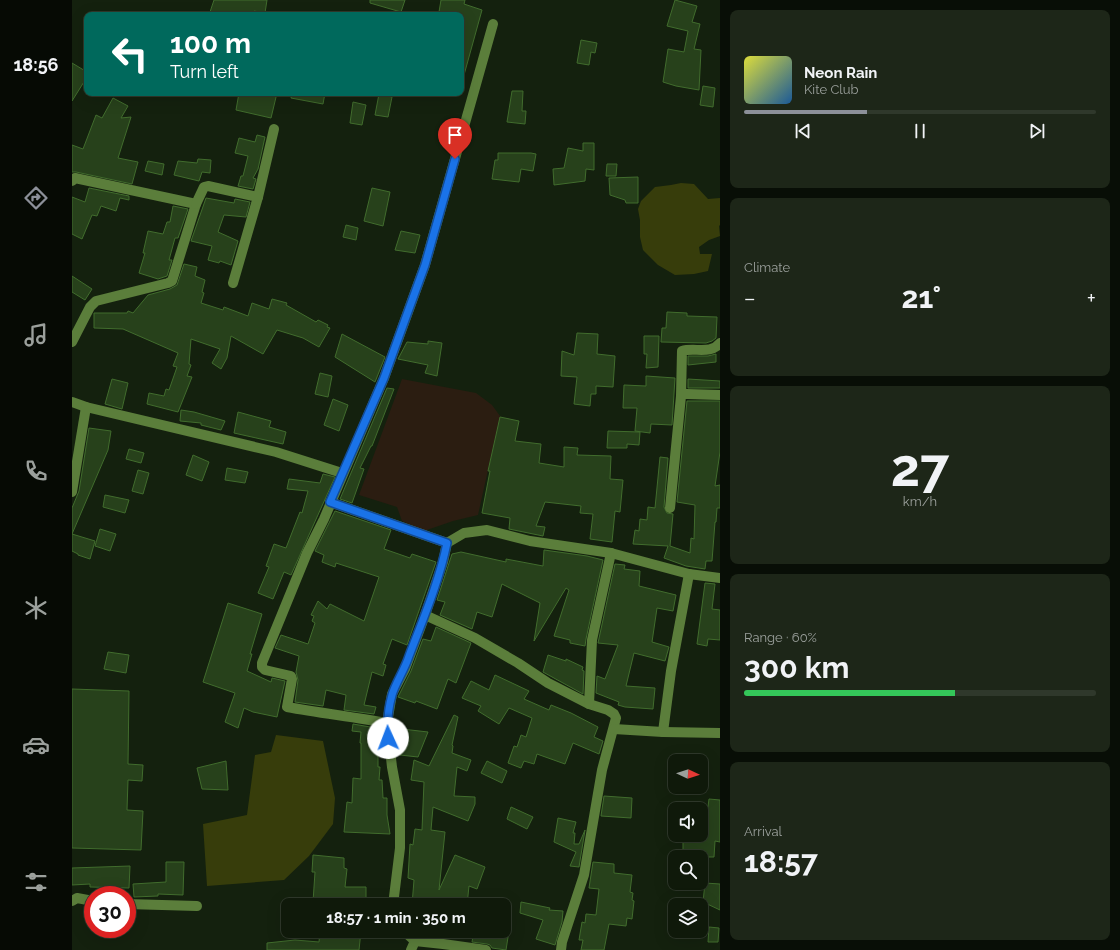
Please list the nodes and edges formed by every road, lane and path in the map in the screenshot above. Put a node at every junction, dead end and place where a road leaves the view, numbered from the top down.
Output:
1 (493, 24) dead end
2 (274, 129) dead end
3 (72, 181) edge
4 (258, 197) junction
5 (196, 204) junction
6 (233, 282) dead end
7 (72, 342) edge
8 (720, 343) edge
9 (720, 395) edge
10 (681, 396) junction
11 (72, 402) edge
12 (86, 407) junction
13 (342, 473) junction
14 (72, 492) edge
15 (330, 502) junction
16 (670, 508) dead end
17 (447, 543) junction
18 (611, 553) junction
19 (689, 574) junction
20 (720, 578) edge
21 (425, 615) junction
22 (589, 704) junction
23 (387, 723) junction
24 (614, 729) junction
25 (663, 732) junction
26 (720, 733) edge
27 (394, 898) edge
28 (84, 899) edge
29 (72, 901) edge
30 (136, 904) edge
31 (197, 906) dead end
32 (413, 946) edge
33 (486, 950) edge
34 (561, 950) edge

1 - 13 street
2 - 4 street
3 - 5 street
4 - 5 street
4 - 6 street
5 - 7 street
8 - 10 street
9 - 10 street
10 - 16 street
11 - 12 street
12 - 13 street
12 - 14 street
13 - 15 street
15 - 17 street
15 - 23 street
17 - 18 street
17 - 21 street
18 - 19 street
18 - 22 street
19 - 20 street
19 - 25 street
21 - 22 street
21 - 23 street
22 - 24 street
23 - 27 street
24 - 25 street
24 - 34 street
25 - 26 street
28 - 29 street
30 - 31 street
32 - 33 street

